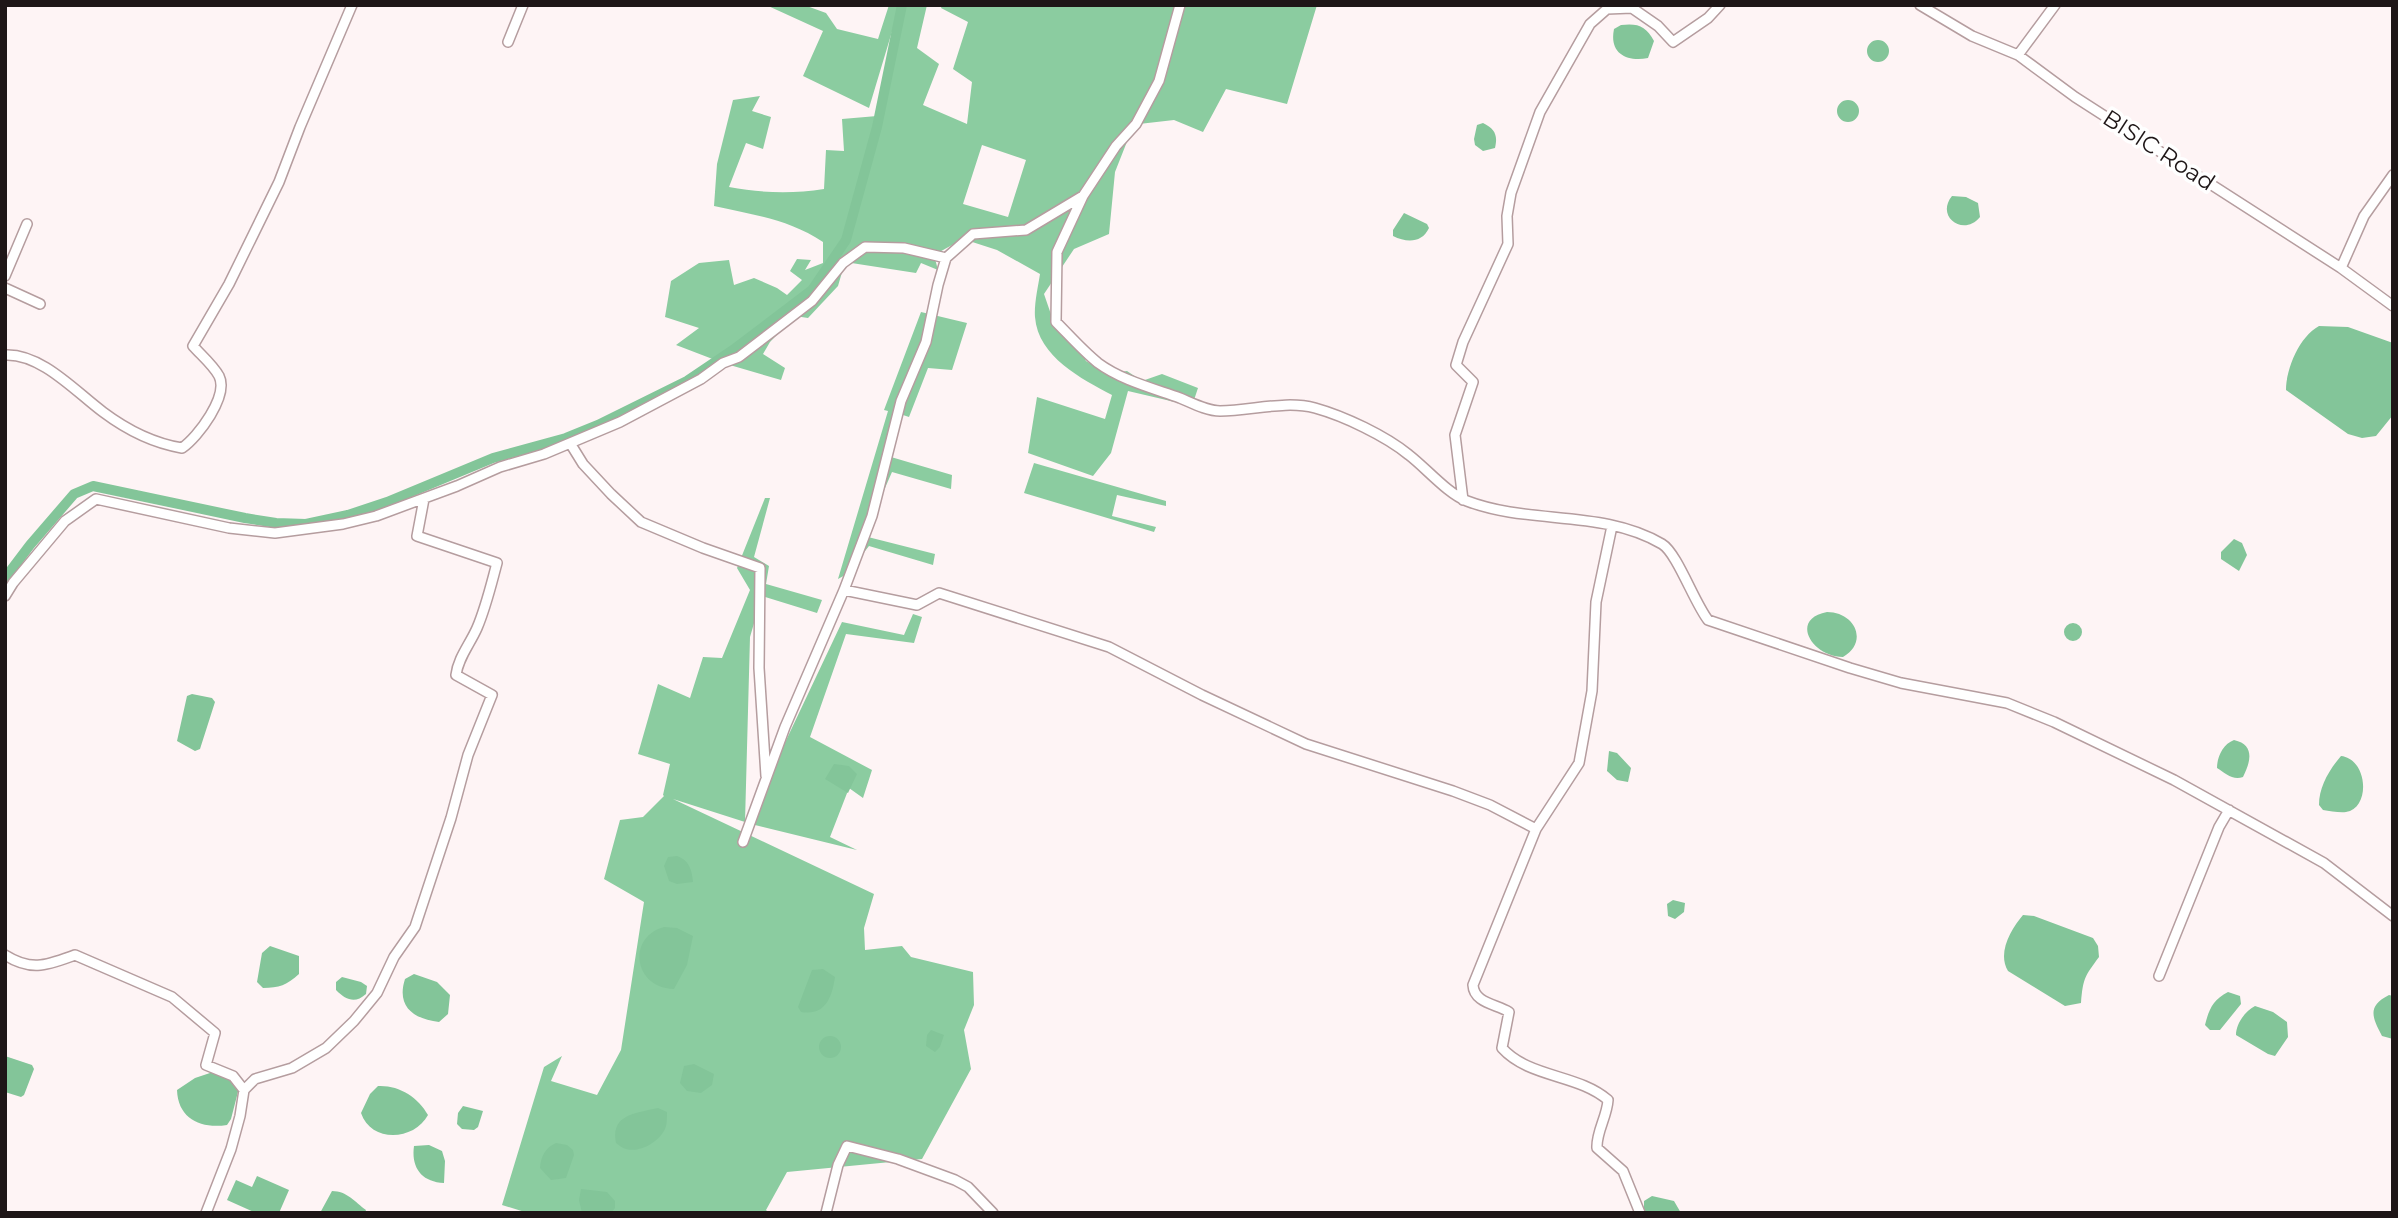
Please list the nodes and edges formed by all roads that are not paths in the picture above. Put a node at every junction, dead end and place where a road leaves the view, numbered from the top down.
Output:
1 (352, 5) edge
2 (523, 5) edge
3 (1181, 5) edge
4 (1720, 5) edge
5 (1920, 5) edge
6 (2055, 5) edge
7 (508, 43) dead end
8 (2018, 55) junction
9 (2393, 175) edge
10 (1083, 196) junction
11 (27, 224) dead end
12 (946, 258) junction
13 (2342, 268) junction
14 (5, 276) edge
15 (5, 288) edge
16 (40, 304) dead end
17 (2393, 306) edge
18 (5, 355) edge
19 (570, 443) junction
20 (424, 499) junction
21 (1463, 500) junction
22 (1612, 526) junction
23 (844, 590) junction
24 (5, 596) edge
25 (766, 778) junction
26 (2230, 810) junction
27 (1536, 829) junction
28 (743, 842) dead end
29 (2393, 916) edge
30 (5, 956) edge
31 (2159, 976) dead end
32 (244, 1090) junction
33 (206, 1213) edge
34 (826, 1213) edge
35 (993, 1213) edge
36 (1640, 1213) edge

1 - 18 street
2 - 7 street
3 - 10 street
4 - 21 street
5 - 8 street, BISIC Road
6 - 8 street
8 - 13 street, BISIC Road
9 - 13 street
10 - 12 street
10 - 21 street
11 - 14 street
12 - 19 street
12 - 23 street
13 - 17 street, BISIC Road
15 - 16 street
19 - 20 street
19 - 25 street
20 - 24 street
20 - 32 street
21 - 22 street
22 - 26 street
22 - 27 street
23 - 25 street
23 - 27 street
25 - 28 street
26 - 29 street
26 - 31 street
27 - 36 street
30 - 32 street
32 - 33 street
34 - 35 street

